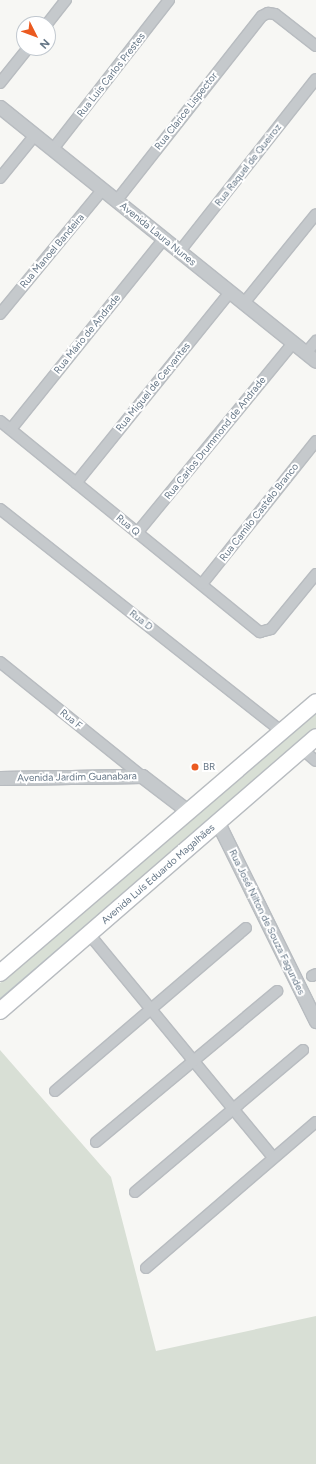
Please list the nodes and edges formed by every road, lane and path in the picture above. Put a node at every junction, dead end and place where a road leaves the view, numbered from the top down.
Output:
1 (66, 0) edge
2 (169, 0) edge
3 (53, 16) edge
4 (316, 46) edge
5 (22, 56) edge
6 (316, 79) edge
7 (0, 83) edge
8 (0, 107) edge
9 (35, 135) junction
10 (52, 149) junction
11 (0, 178) edge
12 (103, 189) junction
13 (117, 200) junction
14 (316, 214) edge
15 (164, 239) junction
16 (180, 251) junction
17 (230, 292) junction
18 (244, 303) junction
19 (0, 314) edge
20 (316, 341) edge
21 (293, 343) junction
22 (311, 357) edge
23 (0, 421) edge
24 (11, 429) junction
25 (316, 441) edge
26 (76, 483) junction
27 (0, 509) edge
28 (137, 533) junction
29 (316, 574) edge
30 (202, 584) junction
31 (0, 662) edge
32 (314, 704) edge
33 (281, 731) junction
34 (316, 737) edge
35 (302, 749) junction
36 (316, 761) edge
37 (142, 776) junction
38 (0, 778) edge
39 (189, 812) junction
40 (218, 823) junction
41 (246, 928) dead end
42 (89, 934) junction
43 (0, 973) edge
44 (276, 991) dead end
45 (0, 1011) edge
46 (150, 1011) junction
47 (316, 1021) edge
48 (303, 1050) dead end
49 (192, 1062) junction
50 (54, 1091) dead end
51 (232, 1110) junction
52 (316, 1122) edge
53 (96, 1142) dead end
54 (273, 1157) junction
55 (135, 1192) dead end
56 (146, 1268) dead end

1 - 3 street
2 - 10 street, Rua Luis Carlos Prestes
4 - 13 street, Rua Clarice Lispector
5 - 7 street
6 - 16 street, Rua Raquel de Queiroz
8 - 9 street, Avenida Laura Nunes
9 - 10 street, Avenida Laura Nunes
9 - 11 street
10 - 12 street, Avenida Laura Nunes
12 - 13 street, Avenida Laura Nunes
12 - 19 street, Rua Manoel Bandeira
13 - 15 street, Avenida Laura Nunes
14 - 18 street
15 - 16 street, Avenida Laura Nunes
15 - 24 street, Rua Mário de Andrade
16 - 17 street, Avenida Laura Nunes
17 - 18 street, Avenida Laura Nunes
17 - 26 street, Rua Miguel de Cervantes
18 - 21 street, Avenida Laura Nunes
20 - 22 street
21 - 22 street, Avenida Laura Nunes
21 - 28 street, Rua Carlos Drummond de Andrade
23 - 24 street, Rua Q
24 - 26 street, Rua Q
25 - 30 street, Rua Camilo Castelo Branco
26 - 28 street, Rua Q
27 - 33 street, Rua D
28 - 30 street, Rua Q
29 - 30 street, Rua Q
31 - 37 street, Rua F
32 - 33 main road
33 - 39 main road
34 - 35 main road, Avenida Luís Eduardo Magalhães
35 - 36 street
35 - 40 main road, Avenida Luís Eduardo Magalhães
37 - 38 street, Avenida Jardim Guanabara
37 - 39 street, Avenida Jardim Guanabara
39 - 43 main road
40 - 42 main road, Avenida Luís Eduardo Magalhães
40 - 47 street, Rua José Nilton de Souza Fagundes
41 - 46 street
42 - 45 main road, Avenida Luís Eduardo Magalhães
42 - 46 street
44 - 49 street
46 - 49 street
46 - 50 street
48 - 51 street
49 - 51 street
49 - 53 street
51 - 54 street
51 - 55 street
52 - 54 street
54 - 56 street

